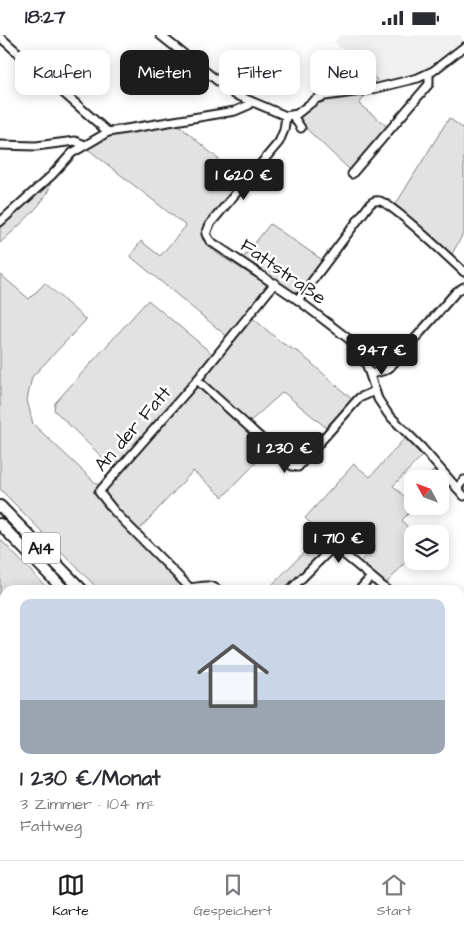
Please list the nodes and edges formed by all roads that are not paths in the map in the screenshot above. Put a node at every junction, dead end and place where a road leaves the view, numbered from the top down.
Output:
1 (160, 35) edge
2 (0, 37) edge
3 (464, 47) edge
4 (429, 73) junction
5 (251, 102) junction
6 (289, 116) junction
7 (301, 128) dead end
8 (108, 132) junction
9 (0, 145) edge
10 (85, 145) junction
11 (352, 174) dead end
12 (0, 222) edge
13 (464, 272) edge
14 (275, 283) junction
15 (464, 287) edge
16 (298, 300) junction
17 (370, 374) junction
18 (197, 380) junction
19 (374, 391) junction
20 (464, 480) edge
21 (457, 488) junction
22 (464, 496) edge
23 (0, 505) edge
24 (0, 524) edge
25 (370, 577) junction
26 (59, 585) edge
27 (77, 585) edge
28 (187, 585) edge
29 (295, 585) edge
30 (363, 585) edge
31 (380, 585) edge

1 - 5 street
2 - 8 street
3 - 4 street
4 - 6 street
4 - 11 street
5 - 6 street
5 - 8 street
6 - 7 street
6 - 14 street, Fattstraße
8 - 10 street
9 - 10 street
10 - 12 street
13 - 16 street
14 - 16 street, Fattstraße
14 - 18 street, An der Fatt
15 - 17 street
16 - 17 street, Fattstraße
17 - 19 street, Fattstraße
18 - 19 street
18 - 28 street, An der Fatt
19 - 21 street, Fattstraße
20 - 21 street
21 - 22 street, Fattstraße
23 - 27 highway, A14
24 - 26 highway, A14
25 - 29 street
25 - 30 street
25 - 31 street

